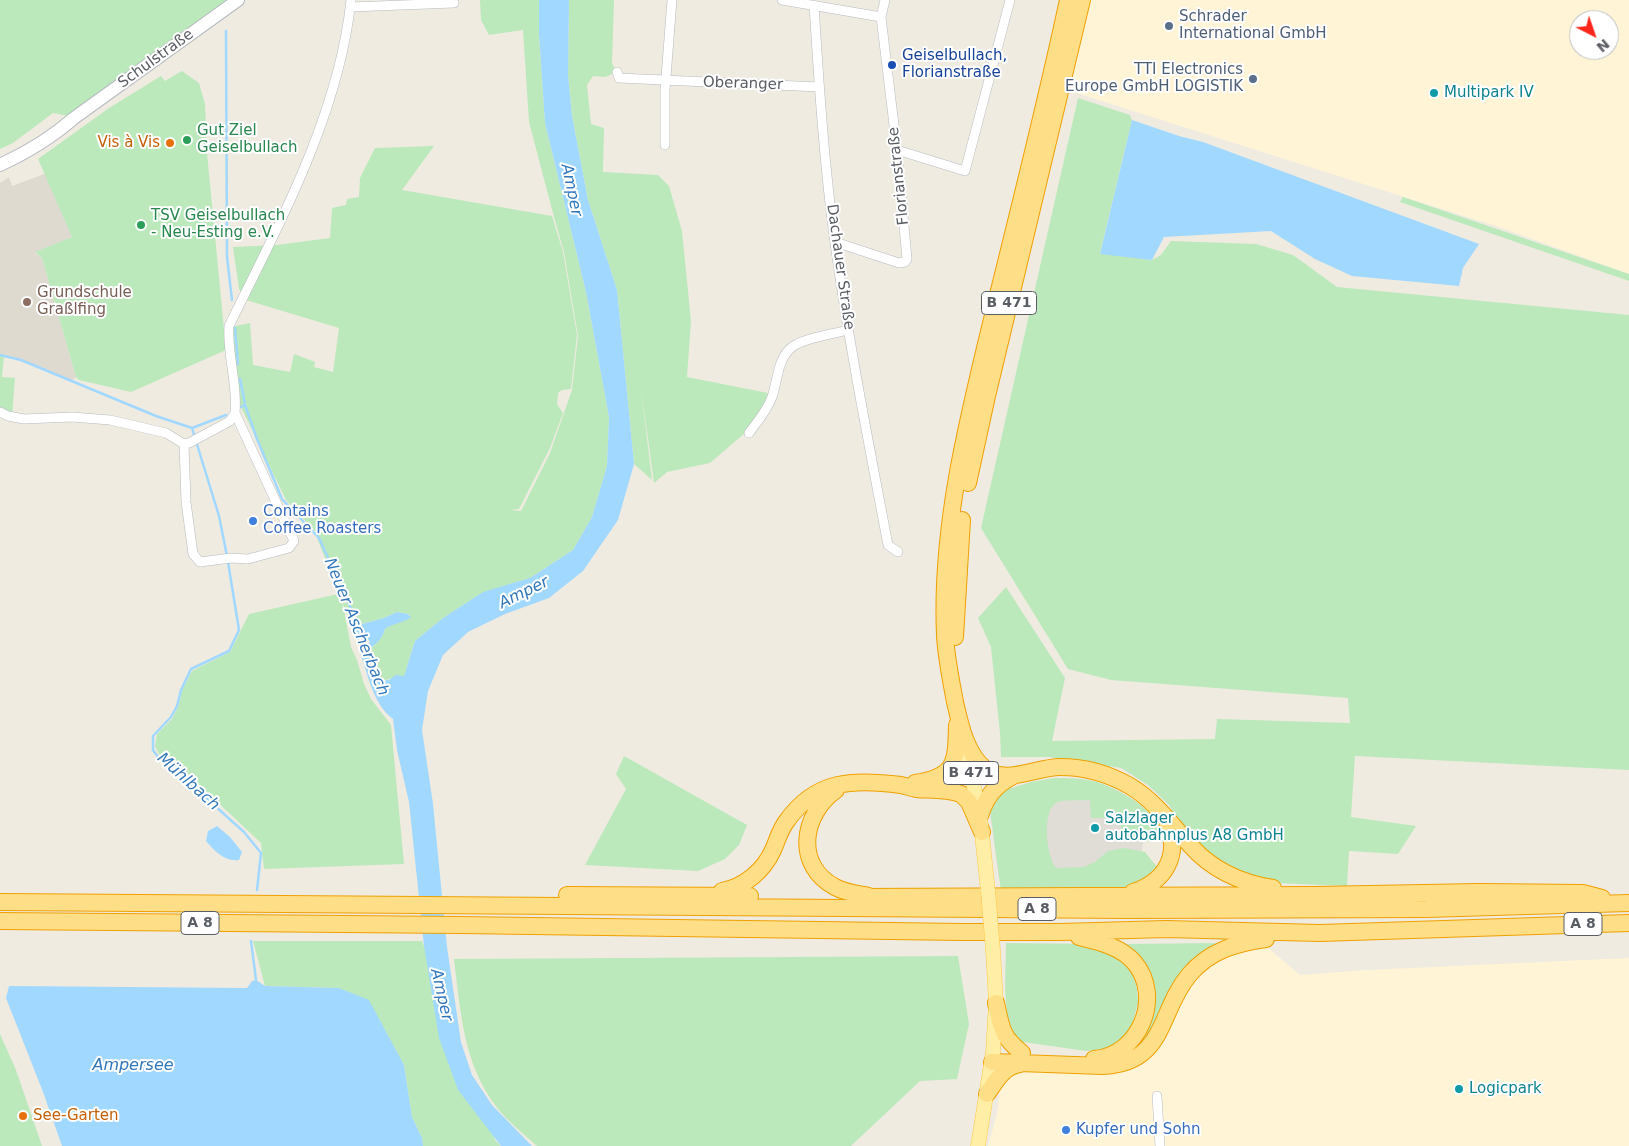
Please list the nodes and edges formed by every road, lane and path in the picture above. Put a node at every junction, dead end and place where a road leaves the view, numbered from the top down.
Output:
1 (238, 0) edge
2 (672, 0) edge
3 (782, 0) edge
4 (885, 0) edge
5 (1010, 0) edge
6 (1068, 0) edge
7 (1082, 0) edge
8 (454, 3) dead end
9 (351, 4) edge
10 (814, 4) junction
11 (881, 17) junction
12 (617, 72) dead end
13 (667, 80) junction
14 (819, 87) junction
15 (74, 118) junction
16 (665, 145) dead end
17 (897, 150) junction
18 (0, 157) edge
19 (0, 165) edge
20 (835, 242) junction
21 (848, 330) junction
22 (0, 412) edge
23 (235, 413) junction
24 (749, 433) dead end
25 (186, 443) junction
26 (898, 552) dead end
27 (952, 677) junction
28 (956, 705) junction
29 (962, 730) junction
30 (1013, 776) junction
31 (854, 783) junction
32 (917, 786) junction
33 (1164, 815) junction
34 (981, 824) junction
35 (700, 895) junction
36 (1119, 895) junction
37 (1315, 895) junction
38 (874, 897) junction
39 (457, 901) junction
40 (0, 902) edge
41 (1623, 904) edge
42 (0, 921) edge
43 (1629, 923) edge
44 (1060, 932) junction
45 (1320, 932) junction
46 (996, 1003) junction
47 (993, 1057) junction
48 (1023, 1058) junction
49 (1157, 1096) dead end
50 (986, 1102) junction
51 (978, 1146) edge
52 (1160, 1146) edge

1 - 15 street, Schulstraße
2 - 13 street
3 - 10 street
4 - 11 street, Florianstraße
5 - 17 street
6 - 27 highway, B 471
7 - 27 highway, B 471
8 - 9 street
9 - 23 street
10 - 11 street
10 - 14 street, Dachauer Straße
11 - 17 street, Florianstraße
12 - 13 street, Oberanger
13 - 14 street, Oberanger
13 - 16 street
14 - 20 street, Dachauer Straße
15 - 18 street, Schulstraße
15 - 19 street, Schulstraße
17 - 20 street, Florianstraße
20 - 21 street, Dachauer Straße
21 - 24 street
21 - 26 street, Dachauer Straße
22 - 25 street
23 - 25 street
23 - 25 street
27 - 28 highway, B 471
28 - 29 highway, B 471
28 - 32 highway
29 - 30 highway
29 - 34 main road, B 471
30 - 33 highway
30 - 34 highway
31 - 32 highway
31 - 35 highway
31 - 38 highway
32 - 34 highway
33 - 36 highway
33 - 37 highway
34 - 46 main road, B 471, bridge
35 - 38 highway
35 - 39 highway
36 - 37 highway
36 - 38 highway
37 - 41 highway
39 - 40 highway, A 8
39 - 41 highway, A 8
42 - 44 highway, A 8
43 - 45 highway, A 8
44 - 45 highway, A 8
44 - 48 highway
45 - 48 highway
46 - 47 main road, B 471
46 - 48 highway
47 - 48 highway
47 - 50 main road, B 471
48 - 50 highway
49 - 52 street
50 - 51 main road, B 471

